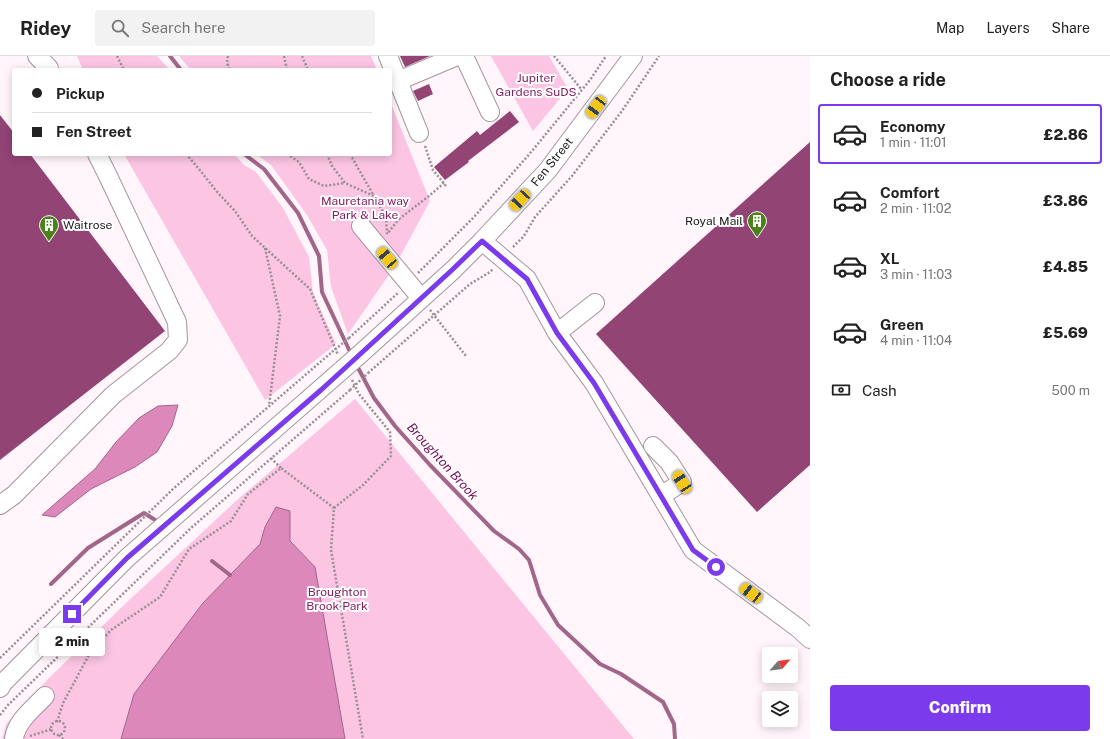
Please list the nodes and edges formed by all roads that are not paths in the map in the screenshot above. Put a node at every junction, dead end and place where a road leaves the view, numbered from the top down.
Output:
1 (388, 56) edge
2 (458, 56) edge
3 (464, 56) edge
4 (634, 56) edge
5 (398, 81) junction
6 (490, 112) dead end
7 (419, 133) road end
8 (97, 156) edge
9 (361, 226) dead end
10 (482, 241) junction
11 (421, 298) junction
12 (595, 303) dead end
13 (557, 333) junction
14 (653, 446) dead end
15 (661, 496) junction
16 (0, 505) edge
17 (810, 639) edge
18 (1, 685) edge
19 (45, 696) dead end
20 (20, 738) edge

1 - 5 street
2 - 5 street
3 - 6 street
4 - 10 street, Fen Street
5 - 7 street
8 - 16 street
9 - 11 street
10 - 11 street, Fen Street
10 - 13 street
11 - 18 street, Fen Street, bridge
12 - 13 street
13 - 15 street
14 - 15 street
15 - 17 street
19 - 20 street

